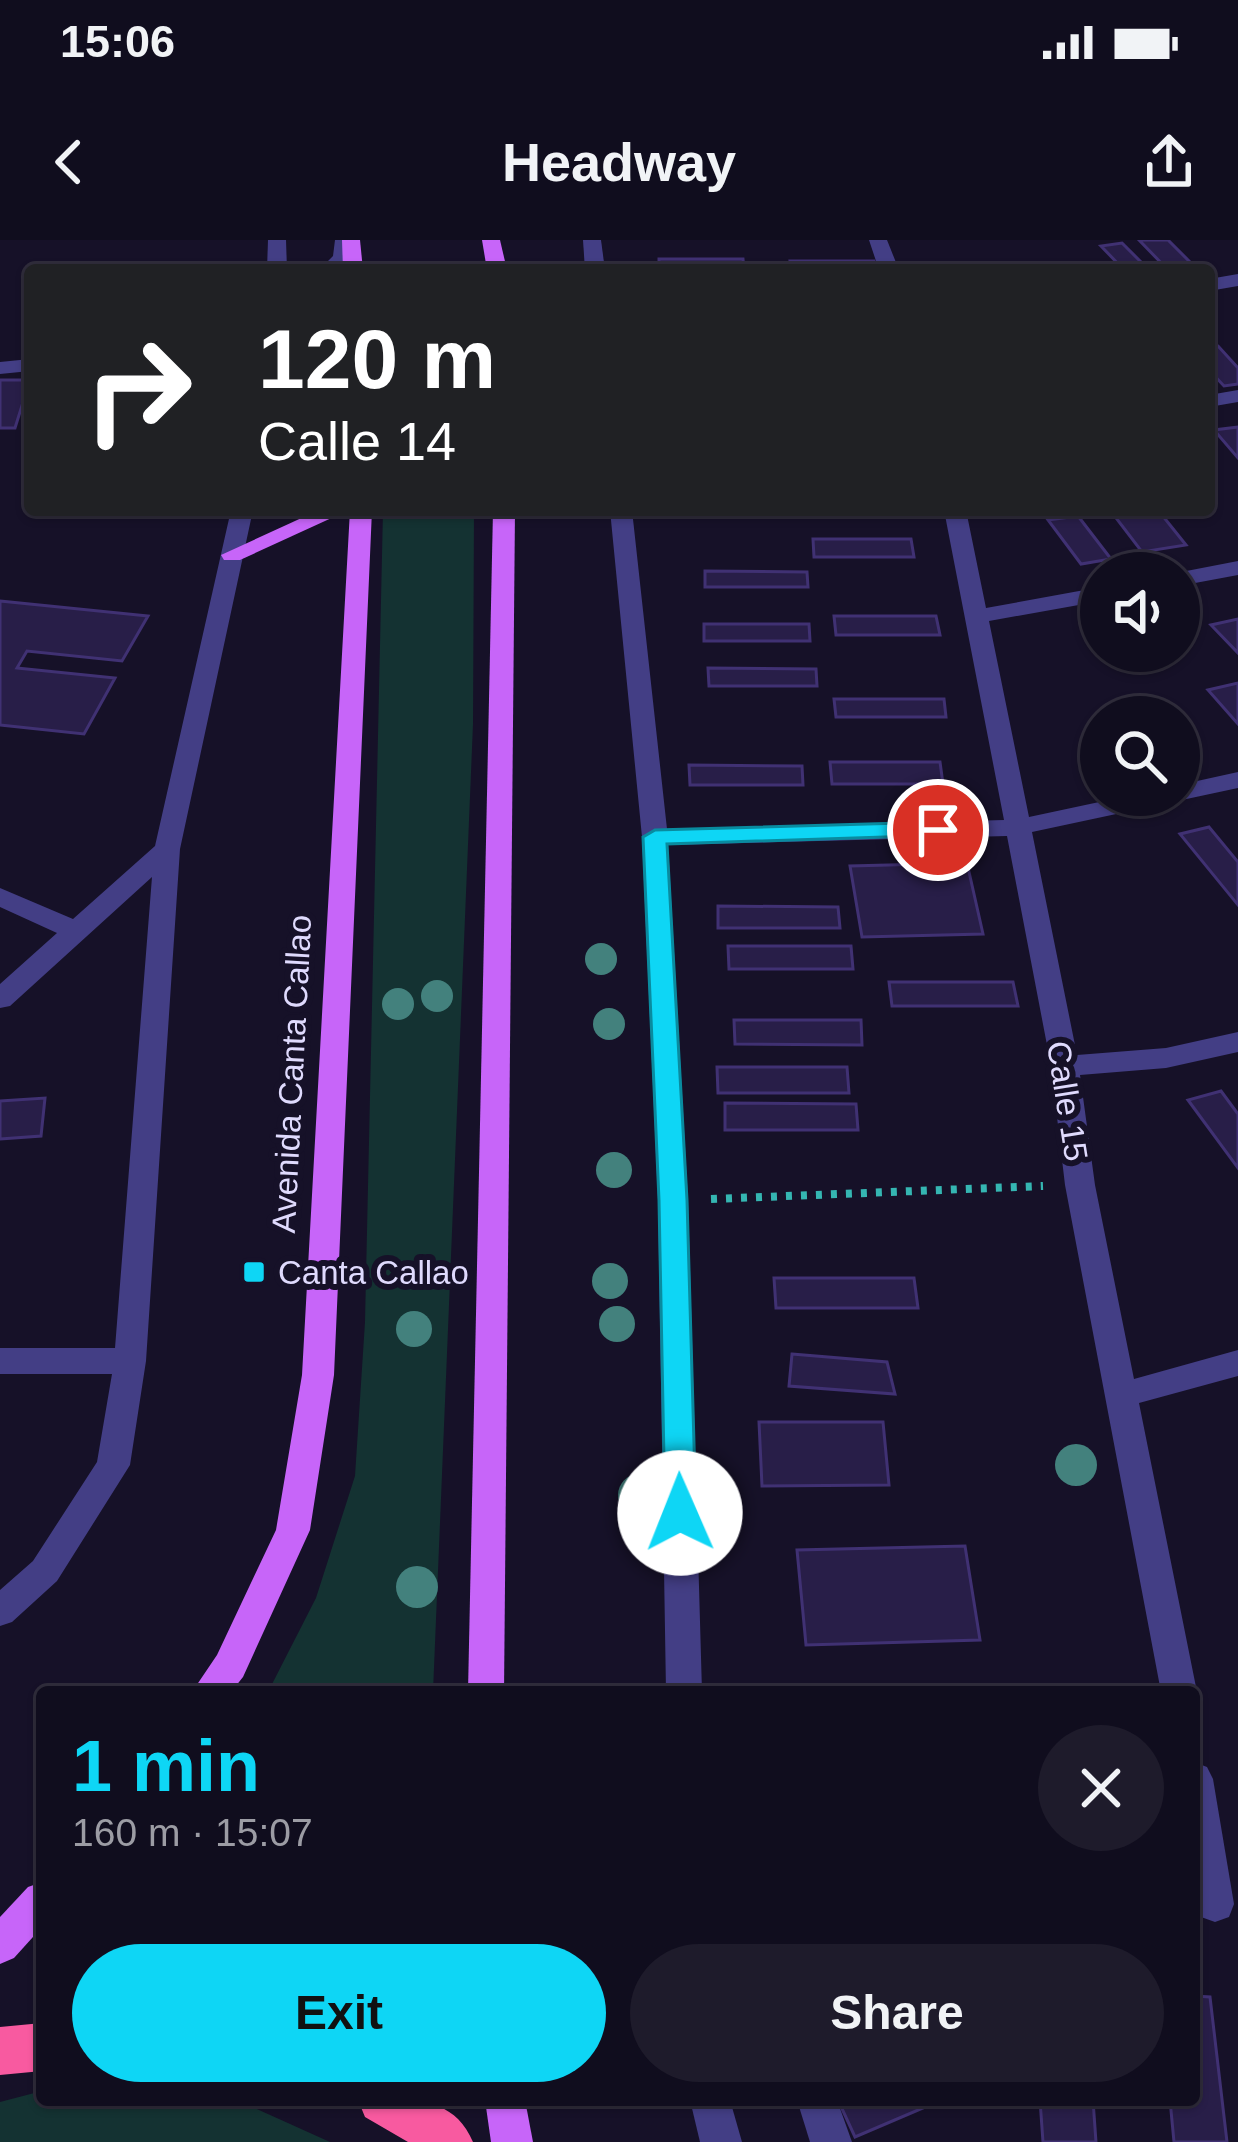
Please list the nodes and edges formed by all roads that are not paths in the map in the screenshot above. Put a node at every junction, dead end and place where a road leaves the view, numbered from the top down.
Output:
1 (241, 516) edge
2 (324, 516) edge
3 (361, 516) edge
4 (504, 516) edge
5 (622, 516) edge
6 (956, 516) edge
7 (232, 554) junction
8 (1238, 568) edge
9 (1200, 575) edge
10 (1080, 598) edge
11 (974, 617) junction
12 (1238, 780) edge
13 (1200, 788) edge
14 (1080, 814) edge
15 (1015, 828) junction
16 (655, 837) junction
17 (167, 849) junction
18 (0, 896) edge
19 (80, 932) junction
20 (0, 999) edge
21 (1238, 1042) edge
22 (1065, 1066) junction
23 (130, 1360) junction
24 (0, 1361) edge
25 (1238, 1363) edge
26 (1122, 1395) junction
27 (0, 1612) edge
28 (215, 1686) edge
29 (486, 1686) edge
30 (684, 1686) edge
31 (1178, 1686) edge
32 (1200, 1813) edge
33 (1216, 1904) edge
34 (36, 1906) edge
35 (0, 1945) edge
36 (36, 2048) edge
37 (0, 2051) edge
38 (396, 2106) edge
39 (506, 2106) edge
40 (712, 2106) edge
41 (819, 2106) edge
42 (448, 2142) edge
43 (512, 2142) edge
44 (722, 2142) edge
45 (831, 2142) edge

1 - 7 street
2 - 7 main road
3 - 28 main road, Avenida Canta Callao
4 - 29 main road
5 - 16 street
6 - 11 street, Calle 15
7 - 17 street
8 - 9 street
10 - 11 street
11 - 15 street, Calle 15
12 - 13 street
14 - 15 street
15 - 16 street
15 - 22 street, Calle 15
16 - 30 street
17 - 19 street
17 - 23 street
18 - 19 street
19 - 20 street
21 - 22 street
22 - 26 street, Calle 15
23 - 24 street
23 - 27 street
25 - 26 street
26 - 31 street, Calle 15
32 - 33 street
34 - 35 main road
36 - 37 highway
38 - 42 highway
39 - 43 main road
40 - 44 street
41 - 45 street

